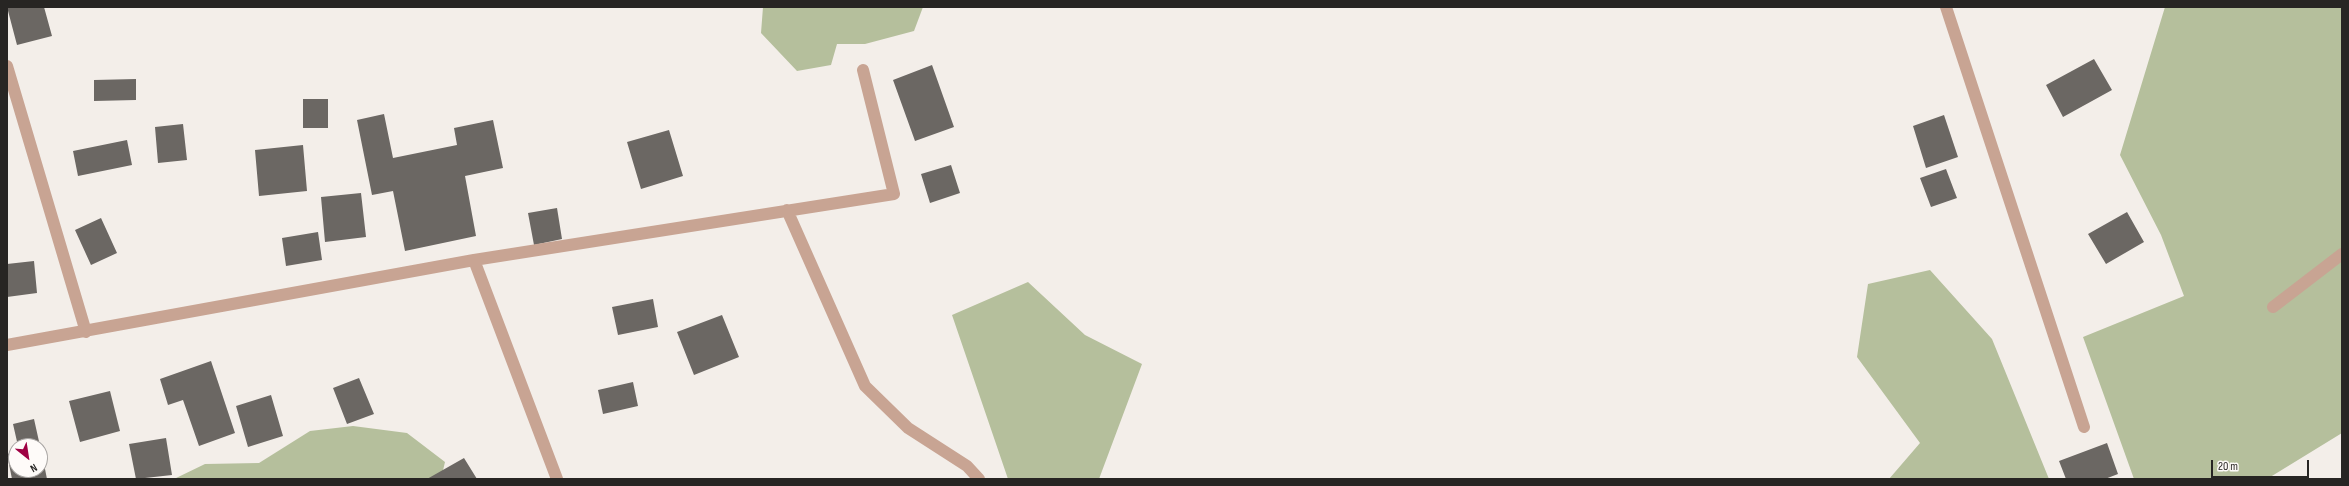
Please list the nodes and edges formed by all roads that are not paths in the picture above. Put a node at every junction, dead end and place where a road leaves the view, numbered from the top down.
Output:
1 (1946, 7) edge
2 (7, 66) edge
3 (863, 70) dead end
4 (787, 210) junction
5 (2342, 254) edge
6 (474, 260) junction
7 (2273, 307) dead end
8 (86, 332) junction
9 (7, 345) edge
10 (2084, 427) dead end
11 (557, 479) edge
12 (979, 479) edge

1 - 10 street
2 - 8 street
3 - 4 street
4 - 6 street
4 - 12 street
5 - 7 street
6 - 8 street
6 - 11 street
8 - 9 street

